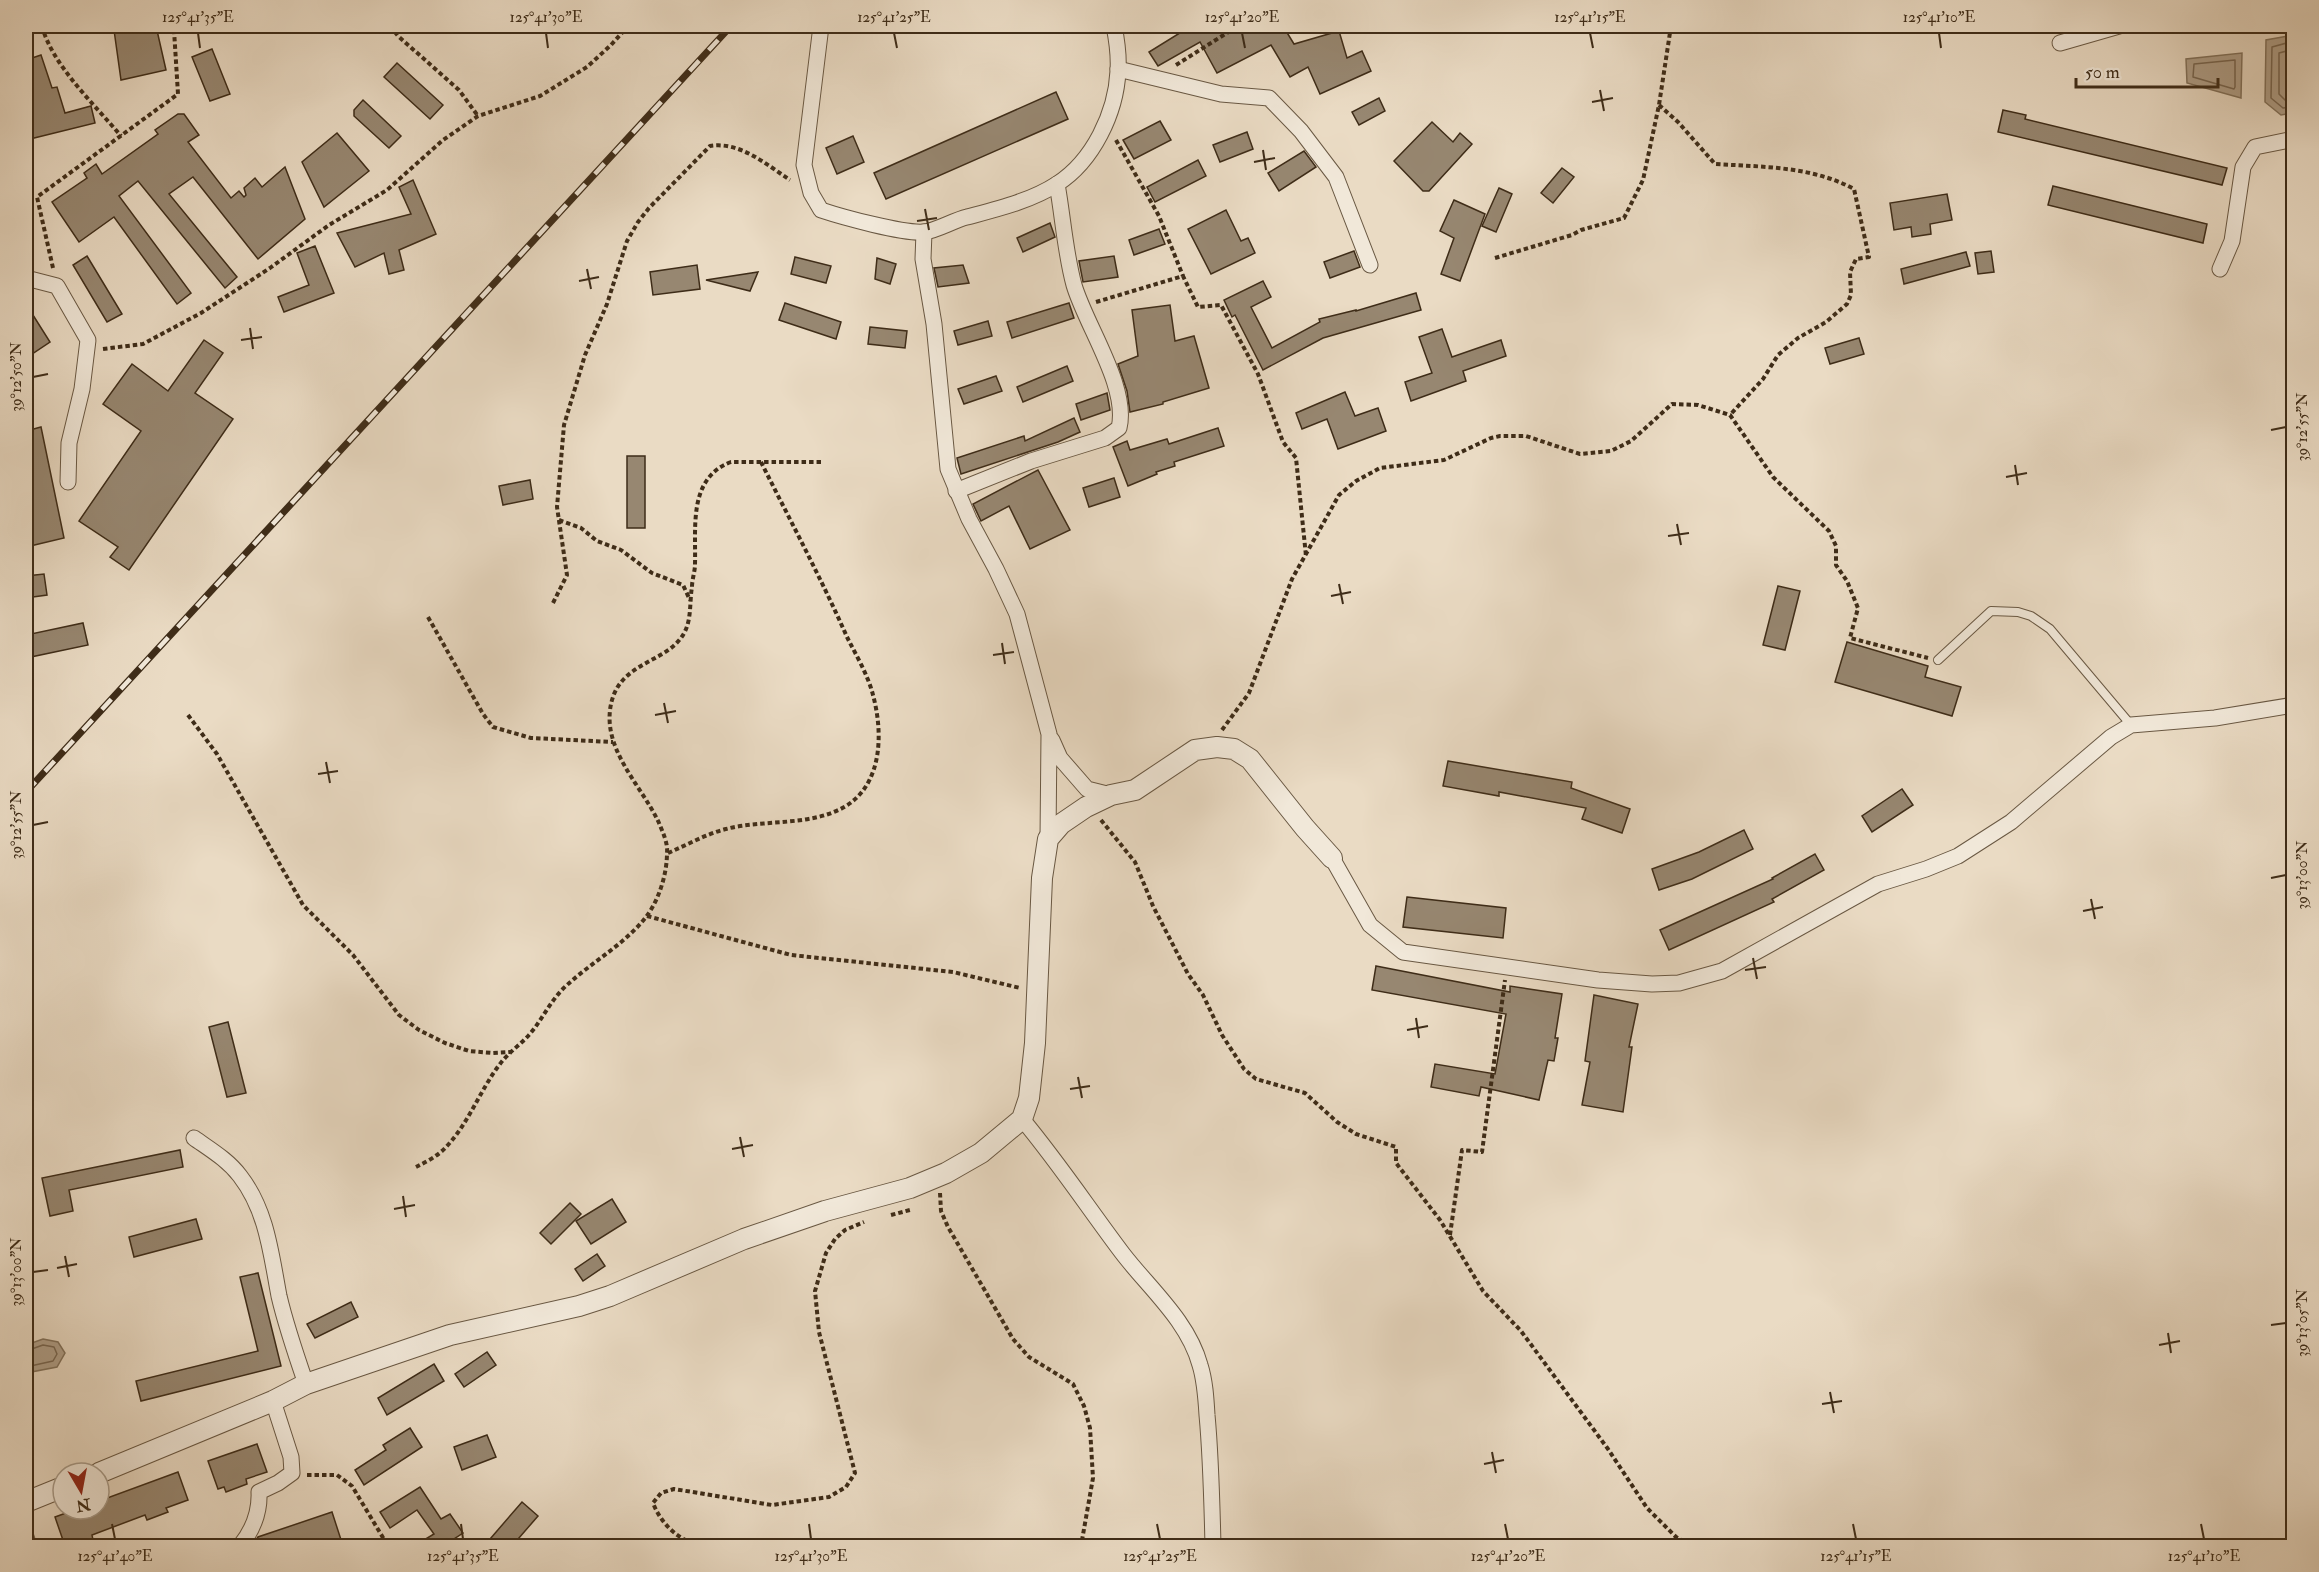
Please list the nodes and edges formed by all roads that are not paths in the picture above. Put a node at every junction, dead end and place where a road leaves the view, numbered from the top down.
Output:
1 (820, 26) edge
2 (1114, 26) edge
3 (2119, 26) edge
4 (2060, 43) dead end
5 (1118, 69) junction
6 (2294, 139) edge
7 (1057, 184) junction
8 (924, 232) junction
9 (1370, 265) dead end
10 (2220, 269) dead end
11 (26, 278) edge
12 (68, 482) dead end
13 (956, 490) junction
14 (1938, 660) road end
15 (2294, 705) edge
16 (2131, 725) junction
17 (1049, 734) junction
18 (1103, 799) junction
19 (1048, 839) junction
20 (1332, 858) joint
21 (1022, 1119) junction
22 (194, 1138) dead end
23 (306, 1384) junction
24 (273, 1401) junction
25 (111, 1468) edge
26 (51, 1492) edge
27 (26, 1502) edge
28 (26, 1537) edge
29 (29, 1546) edge
30 (240, 1546) edge
31 (1213, 1546) edge

1 - 8 street
2 - 5 street
3 - 4 street
5 - 7 street
5 - 9 street
6 - 10 street
7 - 8 street
7 - 13 street
8 - 13 street
11 - 12 street
13 - 17 street
14 - 16 lane
15 - 16 street
16 - 20 street
17 - 18 street
17 - 19 street
18 - 19 street
18 - 20 street
19 - 21 street
21 - 23 street
21 - 31 street
22 - 23 street
23 - 24 street
24 - 25 street
24 - 30 street
26 - 27 street
28 - 29 street

